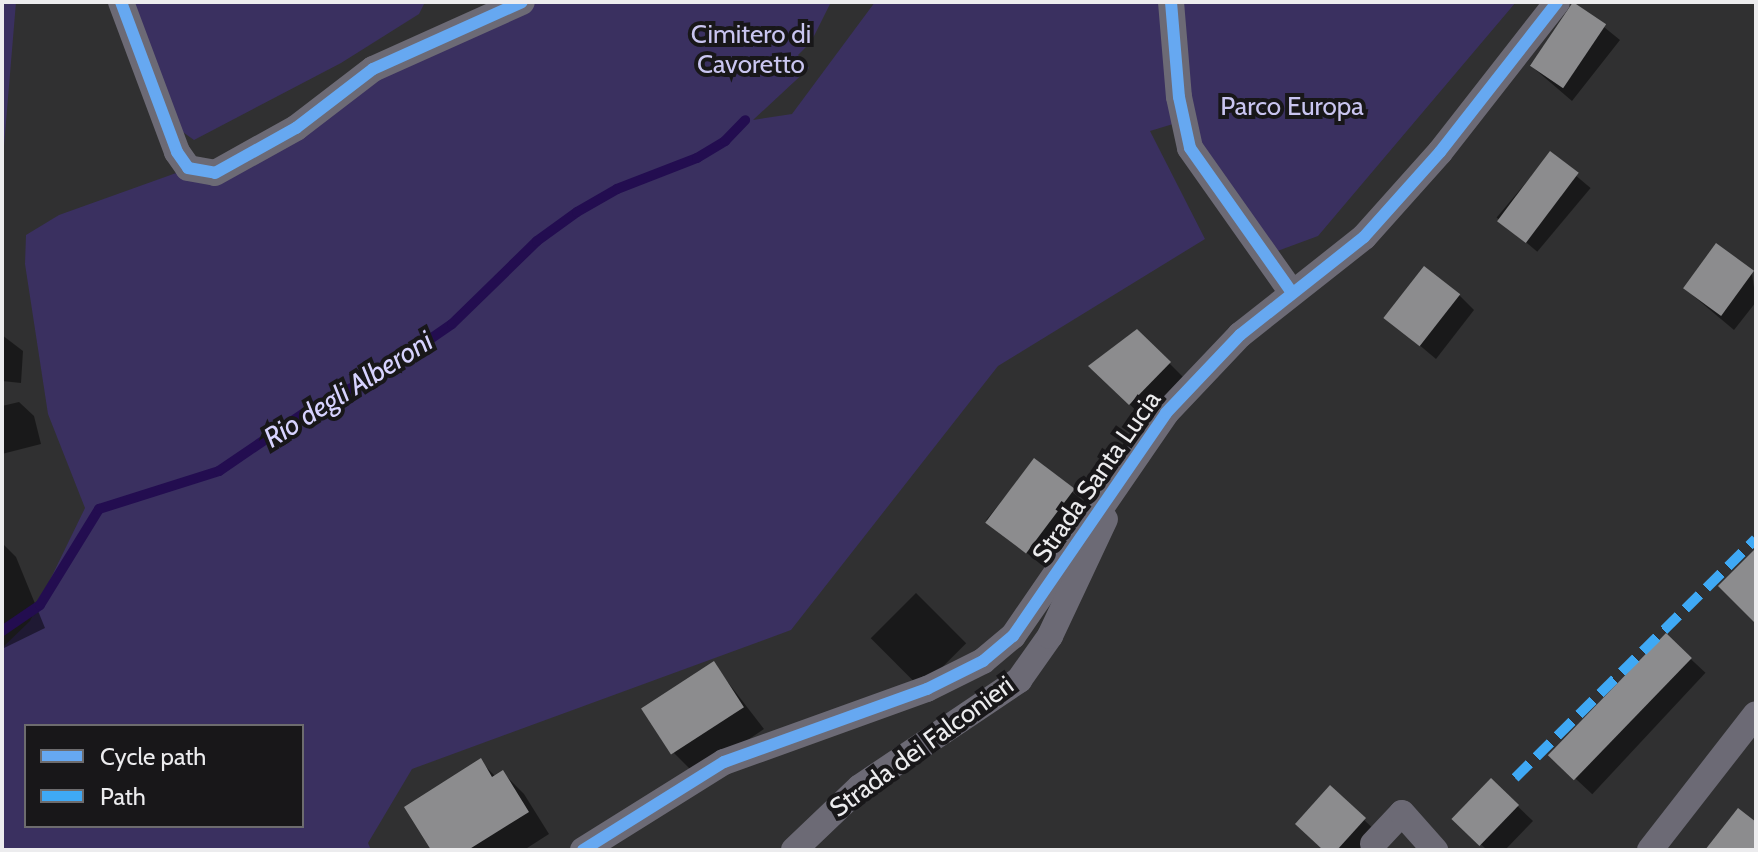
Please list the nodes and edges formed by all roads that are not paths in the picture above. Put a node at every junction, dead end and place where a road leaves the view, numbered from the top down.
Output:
1 (121, 2) edge
2 (522, 2) edge
3 (1171, 2) edge
4 (1557, 2) edge
5 (1290, 290) junction
6 (1126, 468) junction
7 (1756, 714) edge
8 (1373, 844) dead end
9 (583, 850) edge
10 (794, 850) edge
11 (1435, 850) edge
12 (1650, 850) edge

1 - 2 street
3 - 5 street
4 - 5 street, Strada Santa Lucia
5 - 6 street, Strada Santa Lucia
6 - 9 street, Strada Santa Lucia
6 - 10 street, Strada dei Falconieri
7 - 12 street
8 - 11 street

